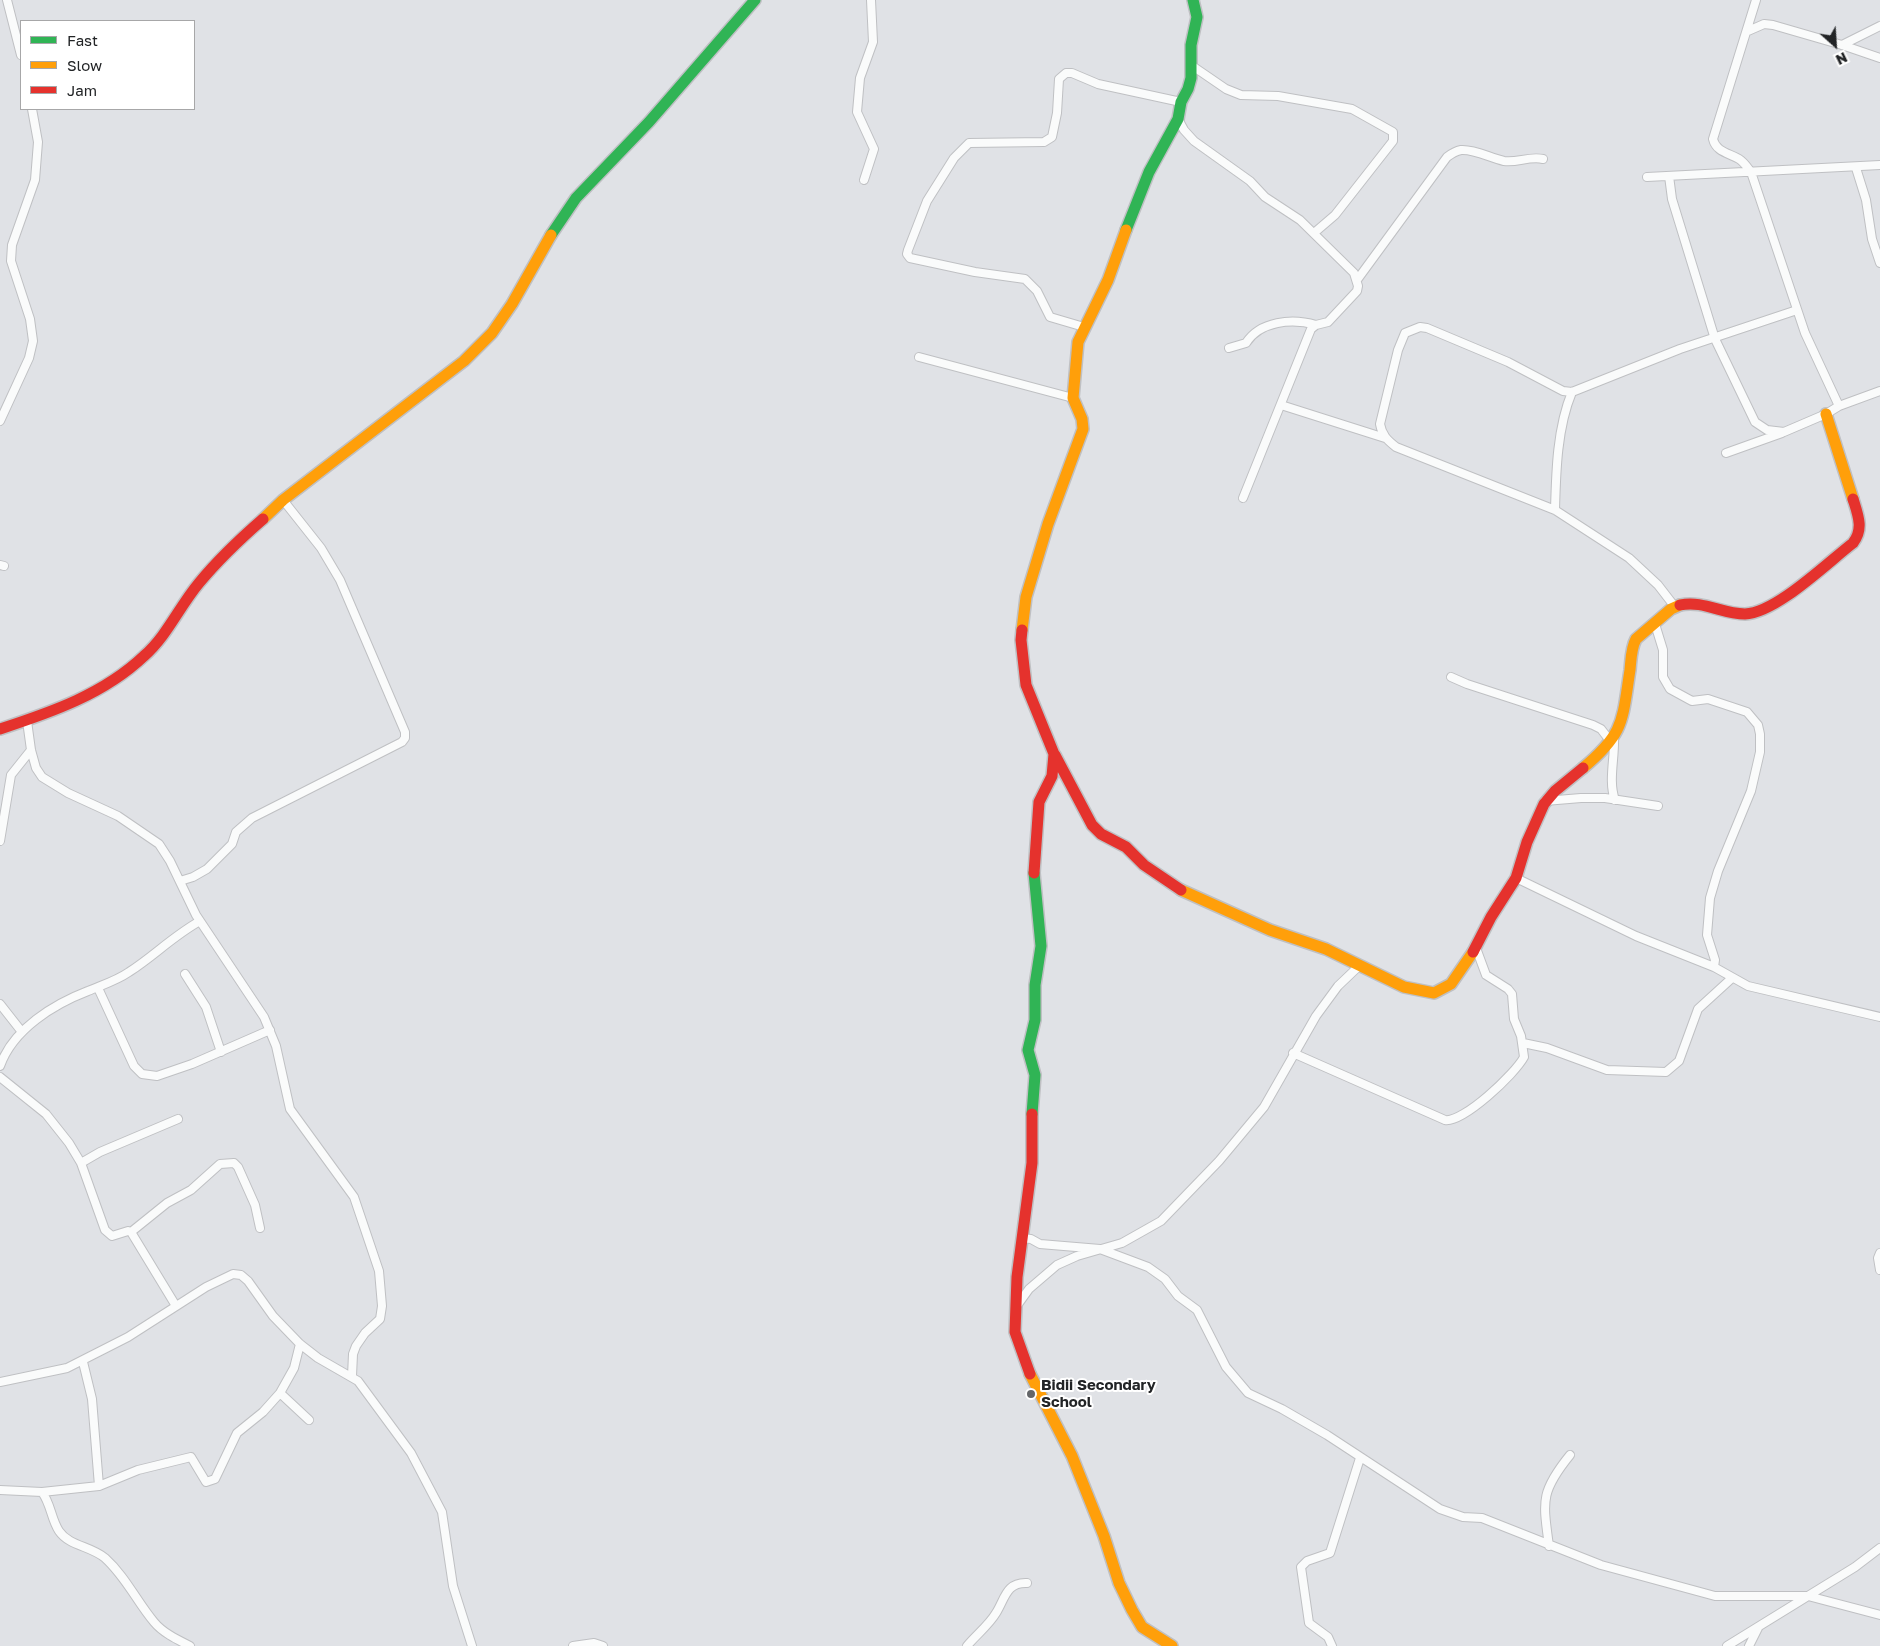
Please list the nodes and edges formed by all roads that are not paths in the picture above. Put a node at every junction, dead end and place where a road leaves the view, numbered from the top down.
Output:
1 (7, 0) edge
2 (755, 0) edge
3 (871, 0) edge
4 (1194, 0) edge
5 (1756, 0) edge
6 (1880, 26) edge
7 (1748, 31) junction
8 (1842, 45) junction
9 (20, 51) edge
10 (1880, 58) edge
11 (1191, 65) junction
12 (1181, 102) junction
13 (32, 110) edge
14 (1178, 119) junction
15 (1543, 159) dead end
16 (1880, 165) edge
17 (1856, 168) junction
18 (1751, 172) junction
19 (1669, 176) junction
20 (1647, 177) dead end
21 (864, 180) dead end
22 (1314, 233) junction
23 (1880, 263) edge
24 (1357, 280) junction
25 (1797, 310) junction
26 (1316, 325) junction
27 (1084, 327) junction
28 (1715, 339) junction
29 (1229, 348) dead end
30 (919, 357) dead end
31 (1880, 391) edge
32 (1572, 392) junction
33 (1073, 398) junction
34 (1281, 405) junction
35 (1839, 406) junction
36 (1826, 414) junction
37 (0, 421) edge
38 (1784, 432) junction
39 (1386, 438) junction
40 (1726, 453) dead end
41 (1242, 498) dead end
42 (283, 500) junction
43 (1555, 510) junction
44 (1675, 607) junction
45 (1656, 624) junction
46 (1451, 677) dead end
47 (27, 721) junction
48 (0, 729) edge
49 (1612, 739) junction
50 (31, 750) junction
51 (1054, 754) junction
52 (1614, 800) junction
53 (1546, 801) junction
54 (1658, 806) dead end
55 (0, 841) edge
56 (1516, 878) junction
57 (180, 881) junction
58 (200, 921) junction
59 (1476, 948) junction
60 (1359, 966) junction
61 (1714, 967) junction
62 (185, 974) dead end
63 (1732, 978) junction
64 (98, 988) junction
65 (0, 1004) edge
66 (1880, 1016) edge
67 (270, 1030) junction
68 (22, 1032) junction
69 (1523, 1043) junction
70 (221, 1052) junction
71 (1294, 1053) junction
72 (0, 1066) edge
73 (0, 1077) edge
74 (178, 1119) dead end
75 (81, 1163) junction
76 (260, 1228) dead end
77 (131, 1232) junction
78 (1021, 1238) junction
79 (1100, 1249) junction
80 (1880, 1252) edge
81 (1880, 1270) edge
82 (176, 1306) junction
83 (1015, 1307) junction
84 (300, 1344) junction
85 (83, 1362) junction
86 (352, 1376) junction
87 (0, 1382) edge
88 (280, 1393) junction
89 (309, 1420) dead end
90 (1570, 1455) dead end
91 (1360, 1458) junction
92 (99, 1486) junction
93 (0, 1490) edge
94 (42, 1492) junction
95 (1549, 1546) junction
96 (1880, 1548) edge
97 (1027, 1583) dead end
98 (1808, 1596) junction
99 (1880, 1615) edge
100 (1758, 1628) junction
101 (190, 1646) edge
102 (472, 1646) edge
103 (573, 1646) edge
104 (603, 1646) edge
105 (968, 1646) edge
106 (1172, 1646) edge
107 (1332, 1646) edge
108 (1727, 1646) edge
109 (1749, 1646) edge

1 - 9 street
2 - 42 street
3 - 21 street
4 - 11 street
5 - 7 street
6 - 8 street
7 - 8 street
7 - 18 street
8 - 10 street
11 - 12 street
11 - 22 street
12 - 14 street
12 - 27 street
13 - 37 street
14 - 22 street
14 - 27 street
15 - 24 street
16 - 17 street
17 - 18 street
17 - 23 street
18 - 19 street
18 - 25 street
19 - 20 street
19 - 28 street
22 - 24 street
24 - 26 street
25 - 28 street
25 - 35 street
26 - 29 street
26 - 34 street
27 - 33 street
28 - 32 street
28 - 38 street
30 - 33 street
31 - 35 street
32 - 39 street
32 - 43 street
33 - 51 street
34 - 39 street
34 - 41 street
35 - 36 street
36 - 38 street
36 - 44 street
38 - 40 street
39 - 43 street
42 - 47 street
42 - 57 street
43 - 44 street
44 - 45 street
45 - 49 street
45 - 61 street
46 - 49 street
47 - 48 street
47 - 50 street
49 - 52 street
49 - 53 street
50 - 55 street
50 - 57 street
51 - 60 street
51 - 78 street
52 - 53 street
52 - 54 street
53 - 56 street
56 - 59 street
56 - 61 street
57 - 58 street
58 - 64 street
58 - 67 street
59 - 60 street
59 - 69 street
60 - 71 street
61 - 63 street
62 - 70 street
63 - 66 street
63 - 69 street
64 - 68 street
64 - 70 street
65 - 68 street
67 - 70 street
67 - 86 street
68 - 72 street
69 - 71 street
71 - 79 street
73 - 75 street
74 - 75 street
75 - 77 street
76 - 77 street
77 - 82 street
78 - 79 street
78 - 83 street
79 - 83 street
79 - 91 street
80 - 81 street
82 - 84 street
82 - 85 street
83 - 106 street
84 - 86 street
84 - 88 street
85 - 87 street
85 - 92 street
86 - 102 street
88 - 89 street
88 - 92 street
90 - 95 street
91 - 95 street
91 - 107 street
92 - 94 street
93 - 94 street
94 - 101 street
95 - 98 street
96 - 98 street
97 - 105 street
98 - 99 street
98 - 100 street
100 - 108 street
100 - 109 street
103 - 104 street

